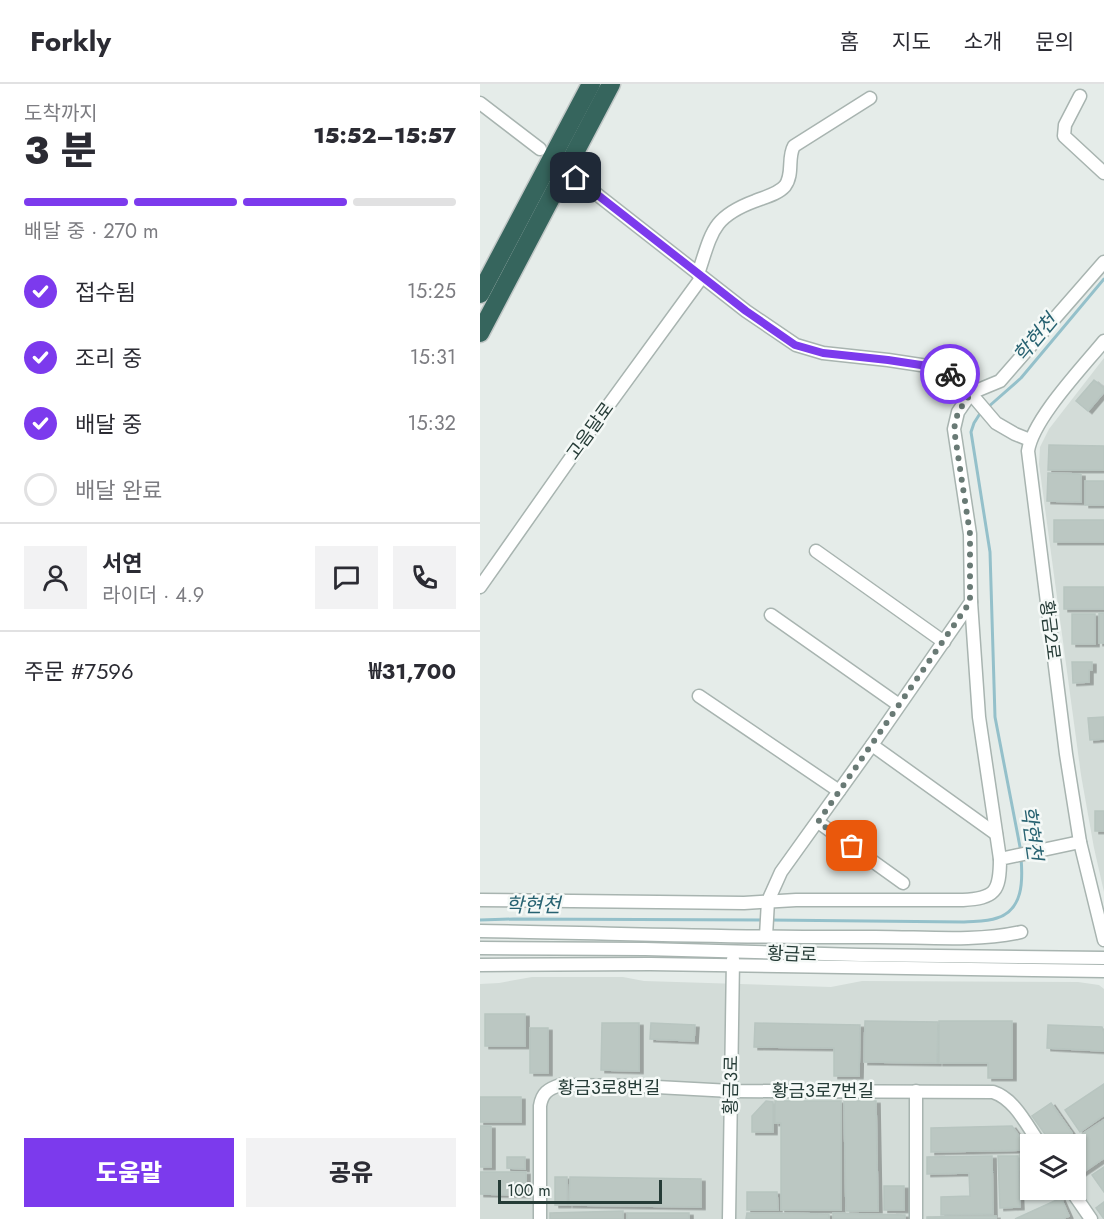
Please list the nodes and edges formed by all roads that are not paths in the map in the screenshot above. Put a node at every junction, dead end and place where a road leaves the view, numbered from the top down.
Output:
1 (591, 84) edge
2 (611, 84) edge
3 (1080, 96) dead end
4 (870, 98) dead end
5 (480, 103) edge
6 (540, 149) dead end
7 (1104, 173) edge
8 (576, 178) dead end
9 (1104, 262) edge
10 (700, 276) junction
11 (480, 294) edge
12 (480, 333) edge
13 (1104, 341) edge
14 (974, 396) junction
15 (1030, 440) junction
16 (816, 551) dead end
17 (480, 587) edge
18 (970, 602) junction
19 (771, 615) dead end
20 (944, 642) junction
21 (699, 696) dead end
22 (899, 705) junction
23 (872, 745) junction
24 (839, 792) junction
25 (818, 822) junction
26 (996, 834) junction
27 (1080, 842) junction
28 (1005, 858) junction
29 (903, 883) dead end
30 (480, 900) edge
31 (768, 904) junction
32 (480, 931) edge
33 (1021, 932) dead end
34 (767, 933) junction
35 (1104, 940) edge
36 (480, 948) edge
37 (733, 952) junction
38 (1104, 958) edge
39 (480, 965) edge
40 (733, 966) junction
41 (1104, 971) edge
42 (731, 1091) junction
43 (916, 1091) junction
44 (1033, 1134) edge
45 (1078, 1200) edge
46 (540, 1219) edge
47 (729, 1219) edge
48 (916, 1219) edge
49 (1091, 1219) edge

1 - 11 highway
2 - 12 highway
3 - 7 street
4 - 10 street, 고음달로
5 - 6 street
8 - 10 street
9 - 14 street
10 - 14 street
10 - 17 street, 고음달로
13 - 15 street
14 - 15 street
14 - 18 street
15 - 27 street, 황금2로
16 - 20 street
18 - 20 street
18 - 26 street
19 - 22 street
20 - 22 street
21 - 24 street
22 - 23 street
23 - 24 street
23 - 26 street
24 - 25 street
25 - 29 street
25 - 31 street
26 - 28 street
27 - 28 street
27 - 35 street, 황금2로
28 - 31 street
30 - 31 street
31 - 34 street
32 - 34 street
33 - 34 street
36 - 37 street, 황금로
37 - 38 street, 황금로
37 - 40 street, 황금3로
39 - 40 street, 황금로
40 - 41 street, 황금로
40 - 42 street, 황금3로
42 - 43 street, 황금3로7번길
42 - 46 street, 황금3로8번길
42 - 47 street, 황금3로
43 - 44 street, 황금3로7번길
43 - 48 street
45 - 49 street

